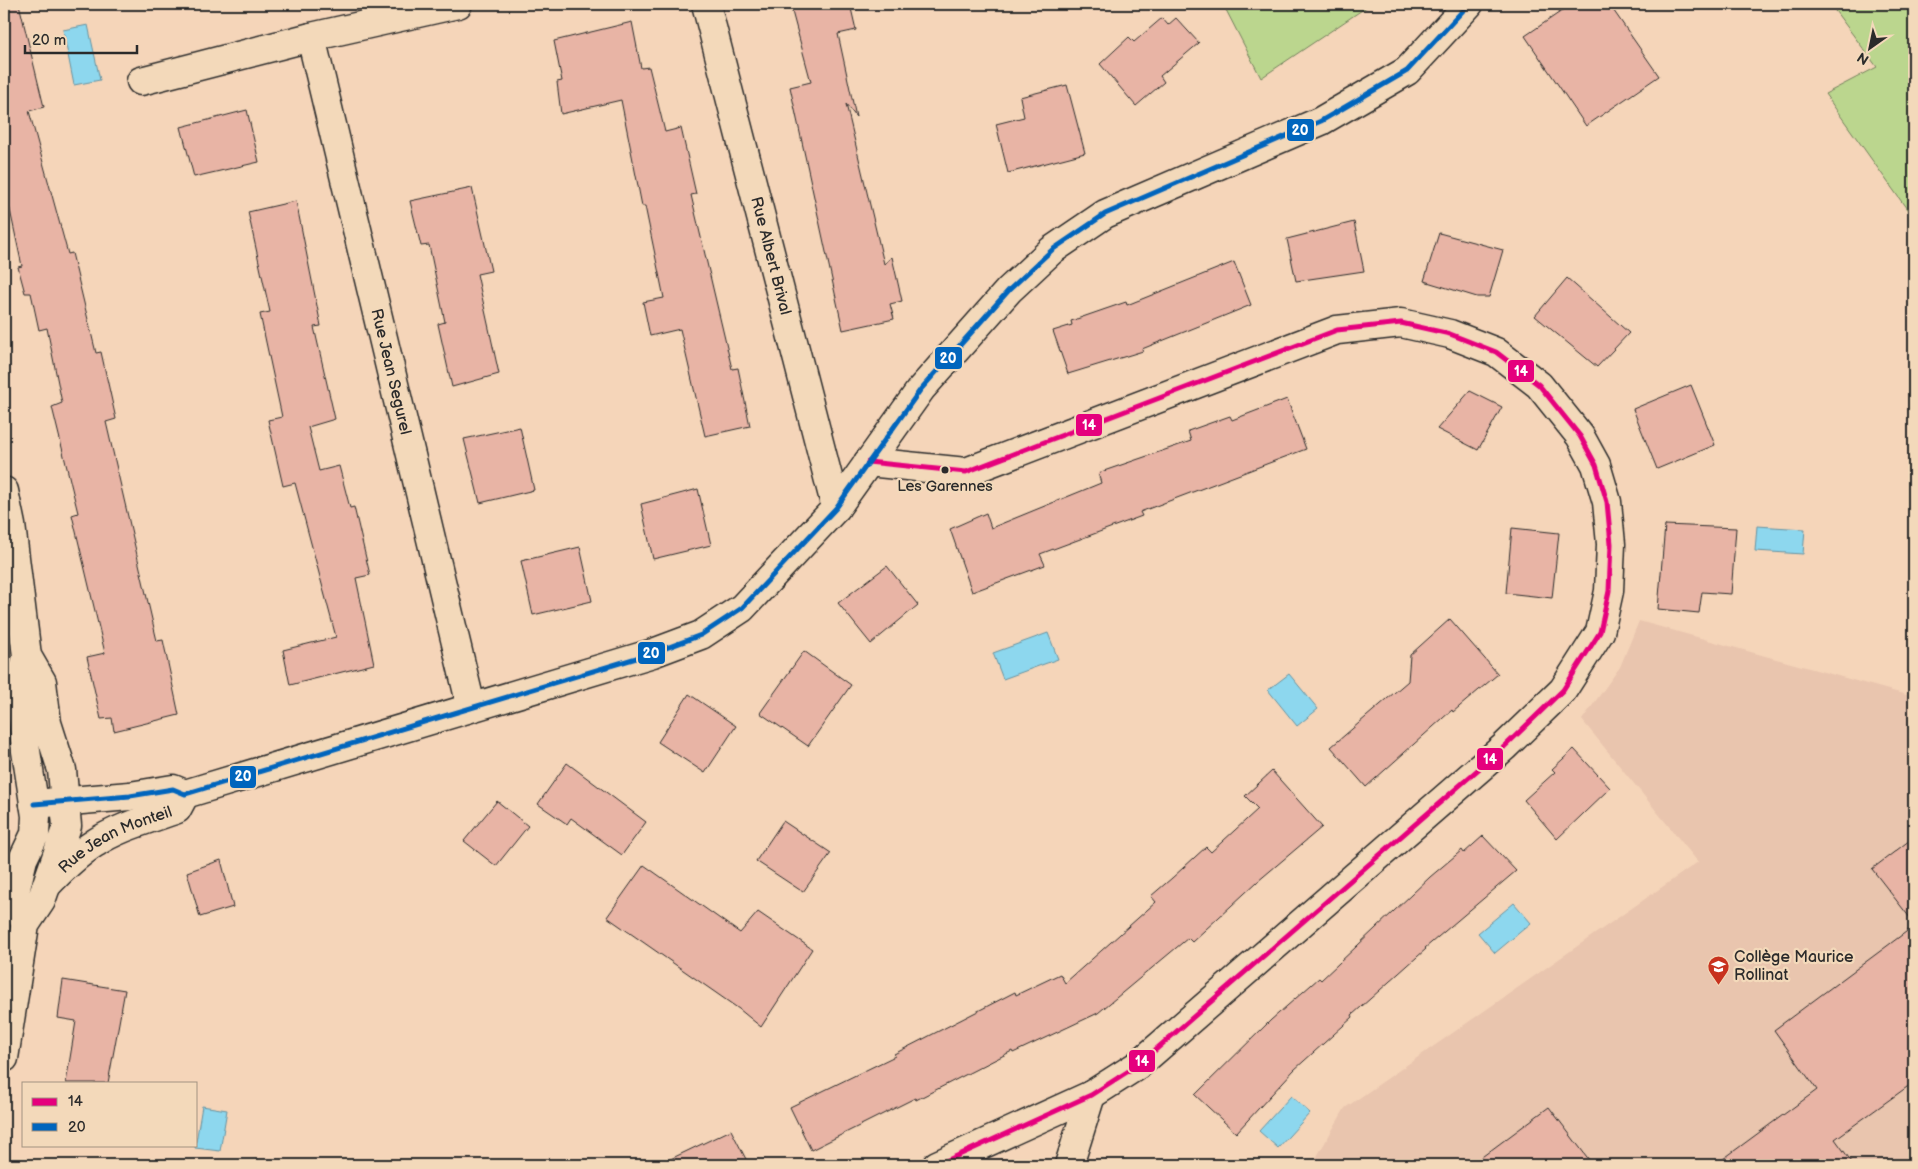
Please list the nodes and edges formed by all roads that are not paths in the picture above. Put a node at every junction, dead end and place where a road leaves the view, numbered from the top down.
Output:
1 (458, 4) edge
2 (706, 4) edge
3 (1469, 4) edge
4 (311, 37) junction
5 (141, 80) dead end
6 (868, 462) junction
7 (4, 491) edge
8 (836, 508) junction
9 (27, 656) junction
10 (471, 706) junction
11 (185, 794) junction
12 (65, 802) junction
13 (34, 804) junction
14 (46, 886) junction
15 (25, 924) junction
16 (4, 1058) edge
17 (1091, 1095) junction
18 (937, 1165) edge
19 (1069, 1165) edge

1 - 4 street
2 - 8 street, Rue Albert Brival
3 - 6 street, Rue Jean Monteil
4 - 5 street
4 - 10 street, Rue Jean Segurel
6 - 8 street, Rue Jean Monteil
6 - 17 street
7 - 9 street
8 - 10 street, Rue Jean Monteil
9 - 12 street
9 - 13 street
10 - 11 street, Rue Jean Monteil
11 - 12 street, Rue Jean Monteil
11 - 14 street, Rue Jean Monteil
12 - 13 street, Rue Jean Monteil
12 - 14 street
13 - 15 street
14 - 15 street
15 - 16 street
17 - 18 street
17 - 19 street

